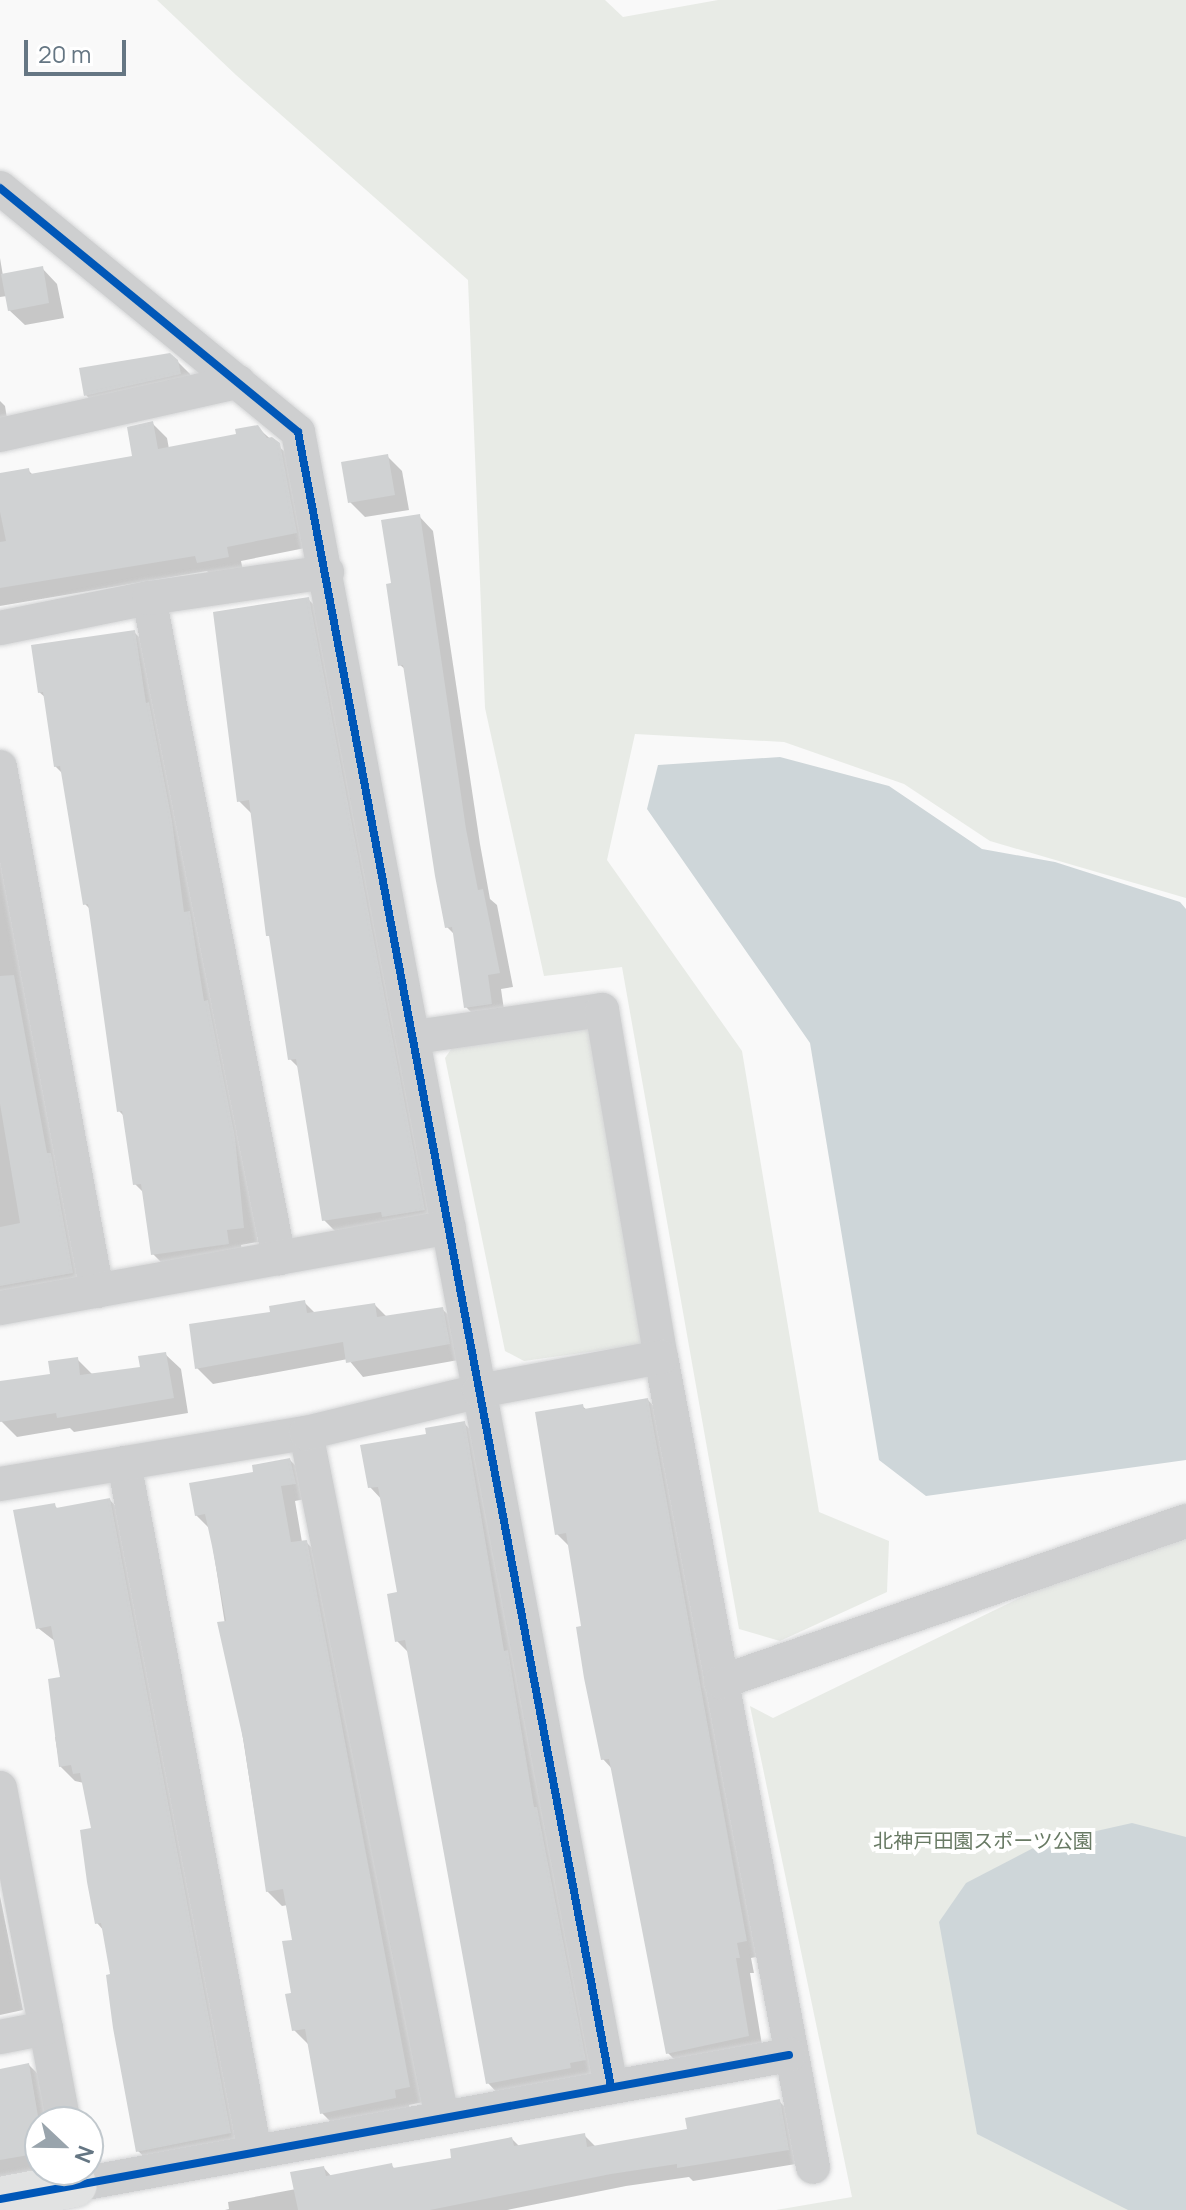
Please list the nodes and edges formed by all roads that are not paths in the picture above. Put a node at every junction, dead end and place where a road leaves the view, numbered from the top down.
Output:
1 (0, 188) edge
2 (238, 382) junction
3 (0, 435) edge
4 (327, 572) junction
5 (149, 598) junction
6 (0, 628) edge
7 (0, 767) edge
8 (415, 1037) junction
9 (449, 1227) junction
10 (279, 1258) junction
11 (97, 1291) junction
12 (0, 1308) edge
13 (661, 1357) junction
14 (479, 1391) junction
15 (306, 1433) junction
16 (124, 1463) junction
17 (0, 1484) edge
18 (1186, 1521) edge
19 (721, 1682) junction
20 (0, 1788) edge
21 (46, 2028) junction
22 (0, 2037) edge
23 (789, 2055) junction
24 (611, 2087) junction
25 (61, 2106) edge
26 (442, 2118) junction
27 (255, 2152) junction
28 (813, 2167) dead end
29 (76, 2188) edge
30 (0, 2199) edge

1 - 2 street
2 - 3 street
2 - 4 street
4 - 5 street
4 - 8 street
5 - 6 street
5 - 10 street
7 - 11 street
8 - 9 street
8 - 13 street
9 - 10 street
9 - 14 street
10 - 11 street
11 - 12 street
13 - 14 street
13 - 19 street
14 - 15 street
14 - 24 street
15 - 16 street
15 - 26 street
16 - 17 street
16 - 27 street
18 - 19 street
19 - 23 street
20 - 21 street
21 - 22 street
21 - 25 street
23 - 24 street
23 - 28 street
24 - 26 street
26 - 27 street
27 - 29 street
29 - 30 street

